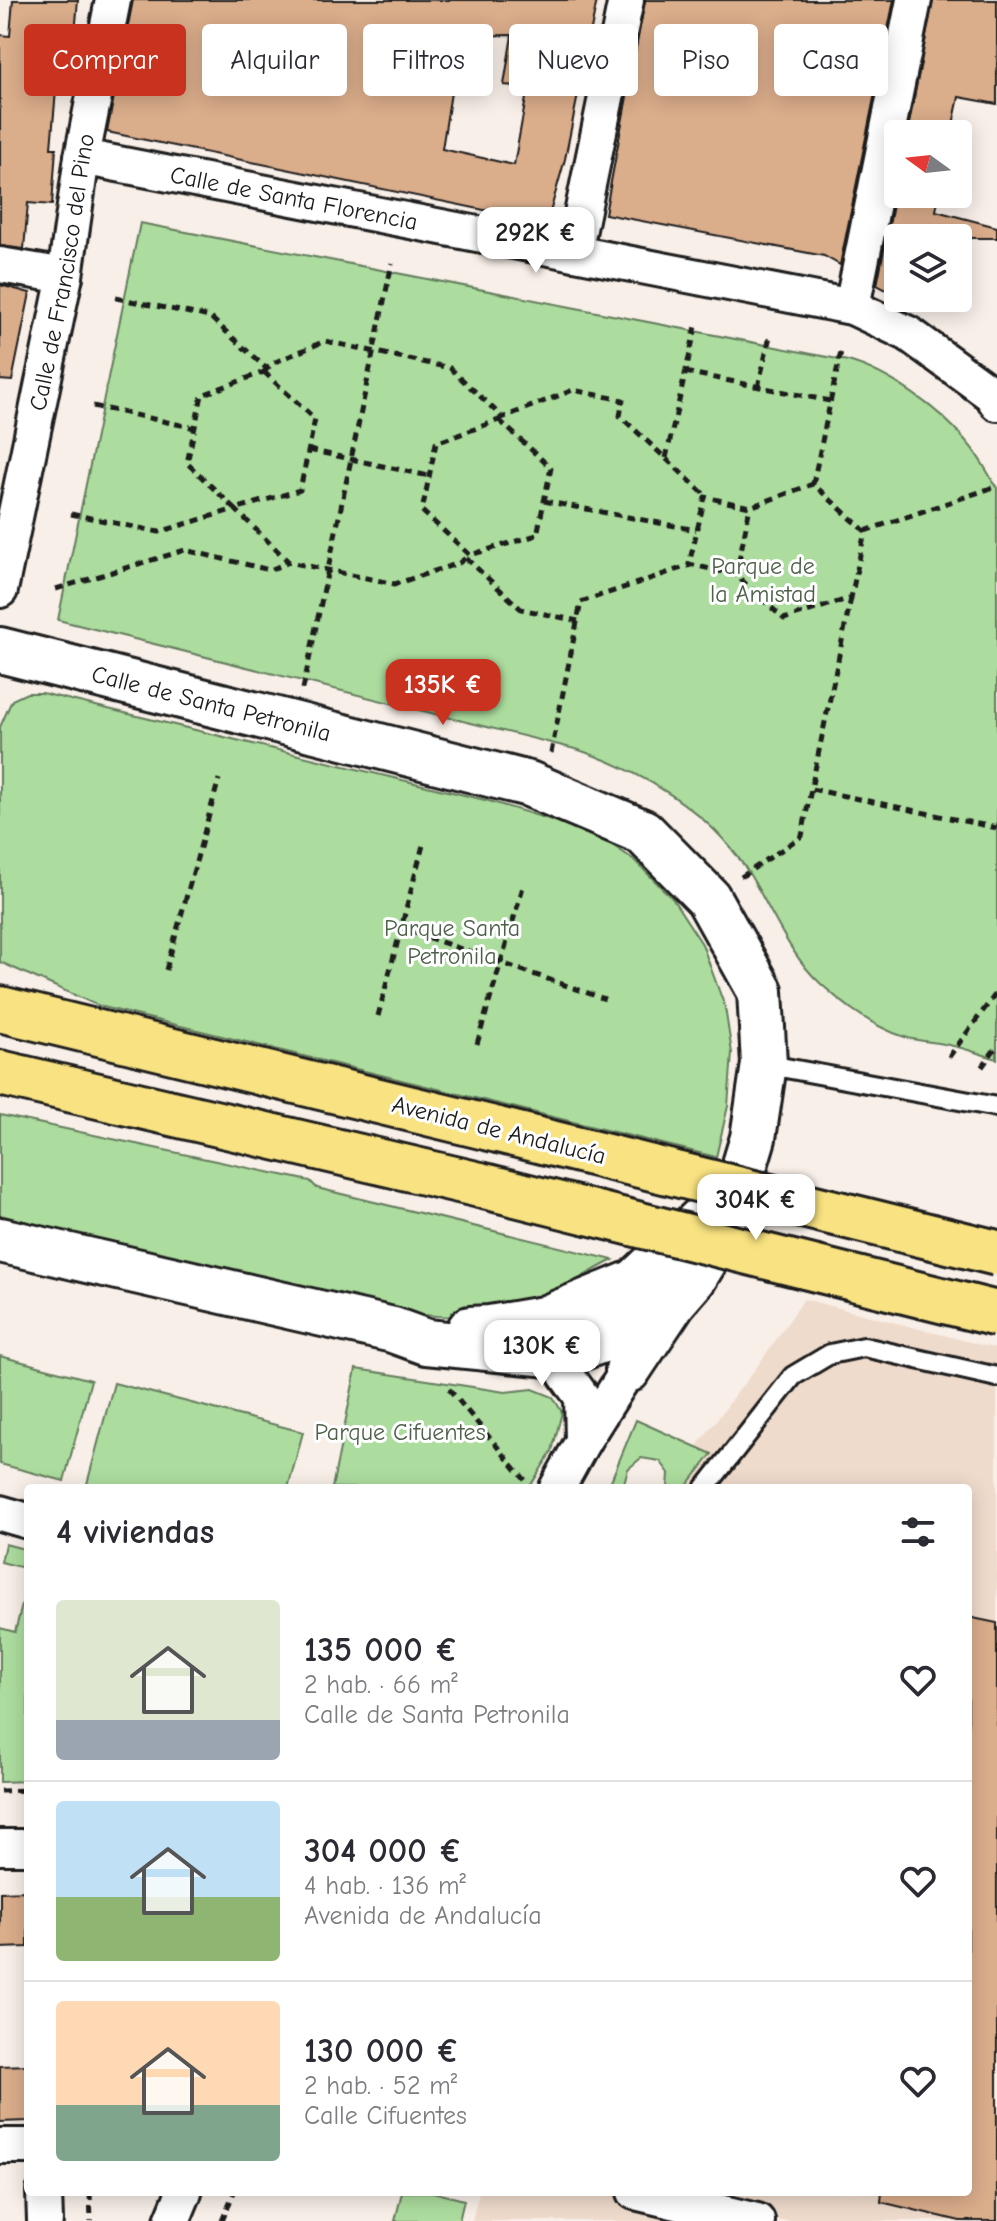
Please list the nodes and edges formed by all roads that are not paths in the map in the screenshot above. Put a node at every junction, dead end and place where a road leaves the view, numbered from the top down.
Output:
1 (113, 0) edge
2 (626, 0) edge
3 (914, 0) edge
4 (82, 157) junction
5 (574, 253) junction
6 (0, 265) edge
7 (65, 276) junction
8 (852, 307) junction
9 (997, 403) edge
10 (0, 590) edge
11 (0, 650) edge
12 (0, 1009) edge
13 (764, 1064) junction
14 (0, 1073) edge
15 (997, 1107) edge
16 (753, 1138) junction
17 (706, 1217) junction
18 (0, 1240) edge
19 (997, 1253) edge
20 (559, 1313) junction
21 (997, 1314) edge
22 (393, 1330) junction
23 (614, 1343) junction
24 (560, 1355) junction
25 (997, 1377) edge
26 (583, 1441) junction
27 (546, 1484) edge
28 (708, 1484) edge
29 (0, 1513) edge
30 (24, 1520) edge
31 (0, 1847) edge
32 (24, 1847) edge
33 (0, 2146) edge
34 (24, 2146) edge
35 (44, 2196) edge
36 (182, 2196) edge
37 (652, 2196) edge
38 (45, 2221) edge
39 (172, 2221) edge
40 (757, 2221) edge

1 - 4 street, Calle de Francisco del Pino
2 - 5 street
3 - 8 street
4 - 5 street, Calle de Santa Florencia
4 - 7 street, Calle de Francisco del Pino
5 - 8 street, Calle de Santa Florencia
6 - 7 street
7 - 10 street, Calle de Francisco del Pino
8 - 9 street, Calle de Santa Florencia
11 - 13 street, Calle de Santa Petronila
12 - 19 main road, Avenida de Andalucía, bridge
13 - 15 lane
13 - 16 street
14 - 21 main road, bridge
16 - 17 street
16 - 23 street
17 - 20 street
17 - 23 street
18 - 22 street
20 - 22 street
20 - 23 street
22 - 24 street
23 - 24 street
23 - 26 street
24 - 26 street
25 - 28 lane
26 - 27 street
29 - 30 street
31 - 32 street
33 - 34 street
35 - 38 street
36 - 39 street
37 - 40 street

